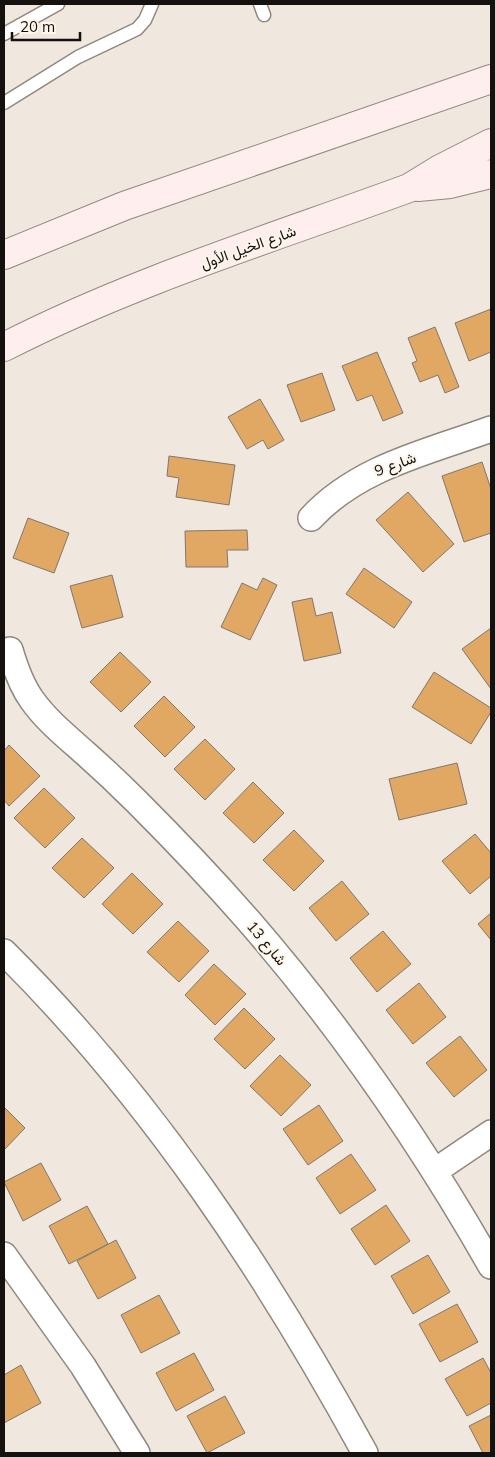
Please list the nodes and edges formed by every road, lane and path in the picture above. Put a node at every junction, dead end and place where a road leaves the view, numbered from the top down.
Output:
1 (58, 4) edge
2 (152, 4) edge
3 (4, 34) edge
4 (491, 79) edge
5 (4, 103) edge
6 (491, 143) edge
7 (491, 174) edge
8 (409, 188) junction
9 (4, 255) edge
10 (4, 347) edge
11 (491, 429) edge
12 (311, 518) dead end
13 (10, 650) dead end
14 (4, 952) edge
15 (491, 1133) edge
16 (435, 1171) junction
17 (4, 1255) edge
18 (491, 1266) edge
19 (137, 1453) edge
20 (366, 1453) edge

1 - 3 lane
2 - 5 lane
4 - 9 main road
6 - 8 main road, شارع الخيل الأول
7 - 8 main road
8 - 10 main road, شارع الخيل الأول
11 - 12 street, شارع 9
13 - 16 street, شارع 13
14 - 20 street
15 - 16 street
16 - 18 street, شارع 13
17 - 19 street

